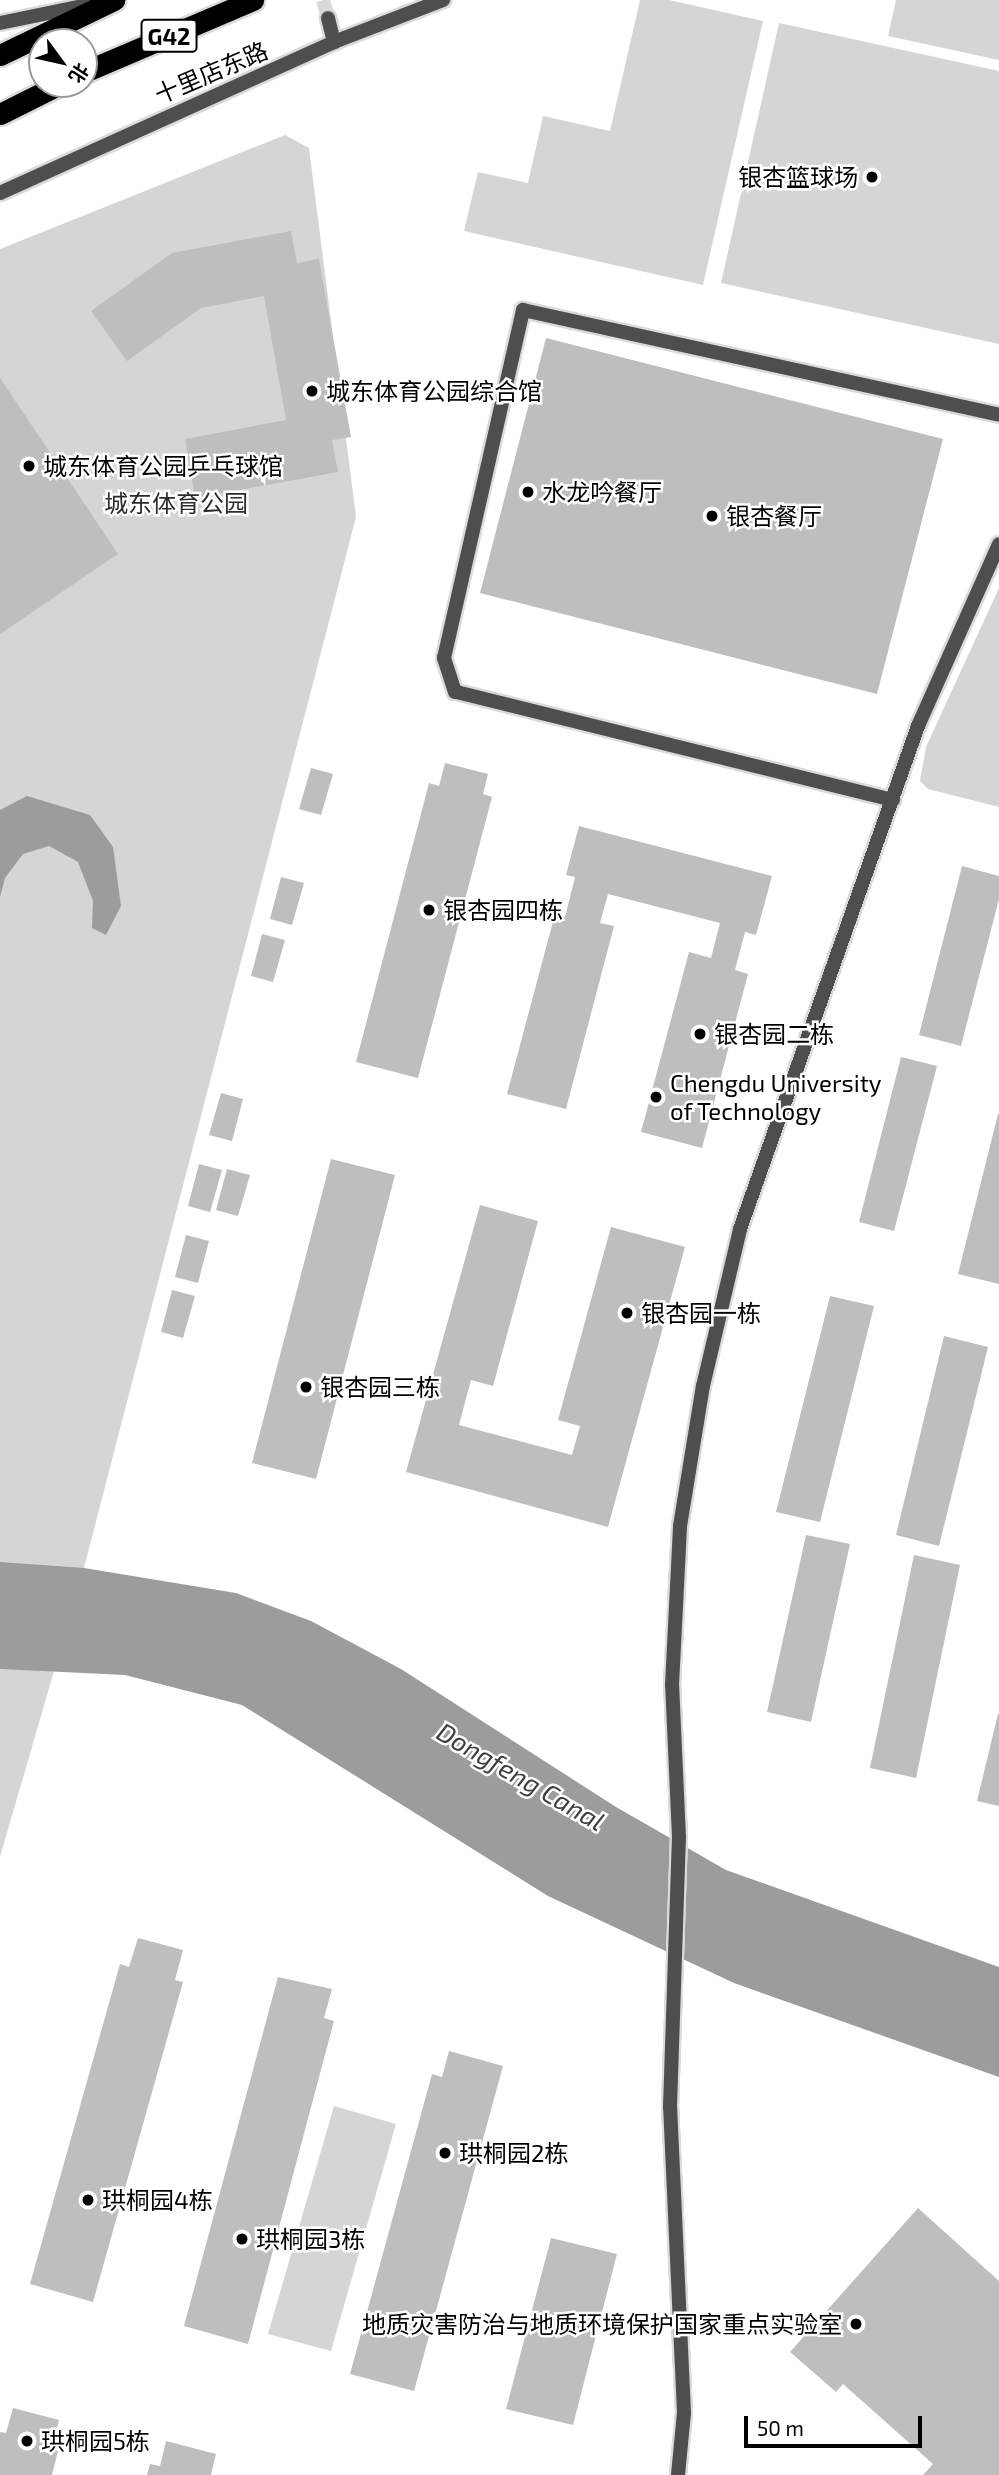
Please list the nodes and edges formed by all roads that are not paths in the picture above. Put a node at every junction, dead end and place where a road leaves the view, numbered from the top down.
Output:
1 (114, 0) edge
2 (253, 0) edge
3 (443, 0) edge
4 (328, 18) tunnel mouth
5 (0, 23) edge
6 (334, 42) junction
7 (0, 55) edge
8 (98, 66) edge
9 (32, 98) edge
10 (0, 114) edge
11 (0, 193) edge
12 (999, 415) edge
13 (999, 544) edge
14 (893, 800) junction
15 (678, 2475) edge

1 - 5 street
1 - 7 highway, G42
2 - 8 highway, G42
3 - 6 street, 十里店东路
4 - 6 street
6 - 11 street, 十里店东路
9 - 10 highway
12 - 14 street
13 - 14 street
14 - 15 street

